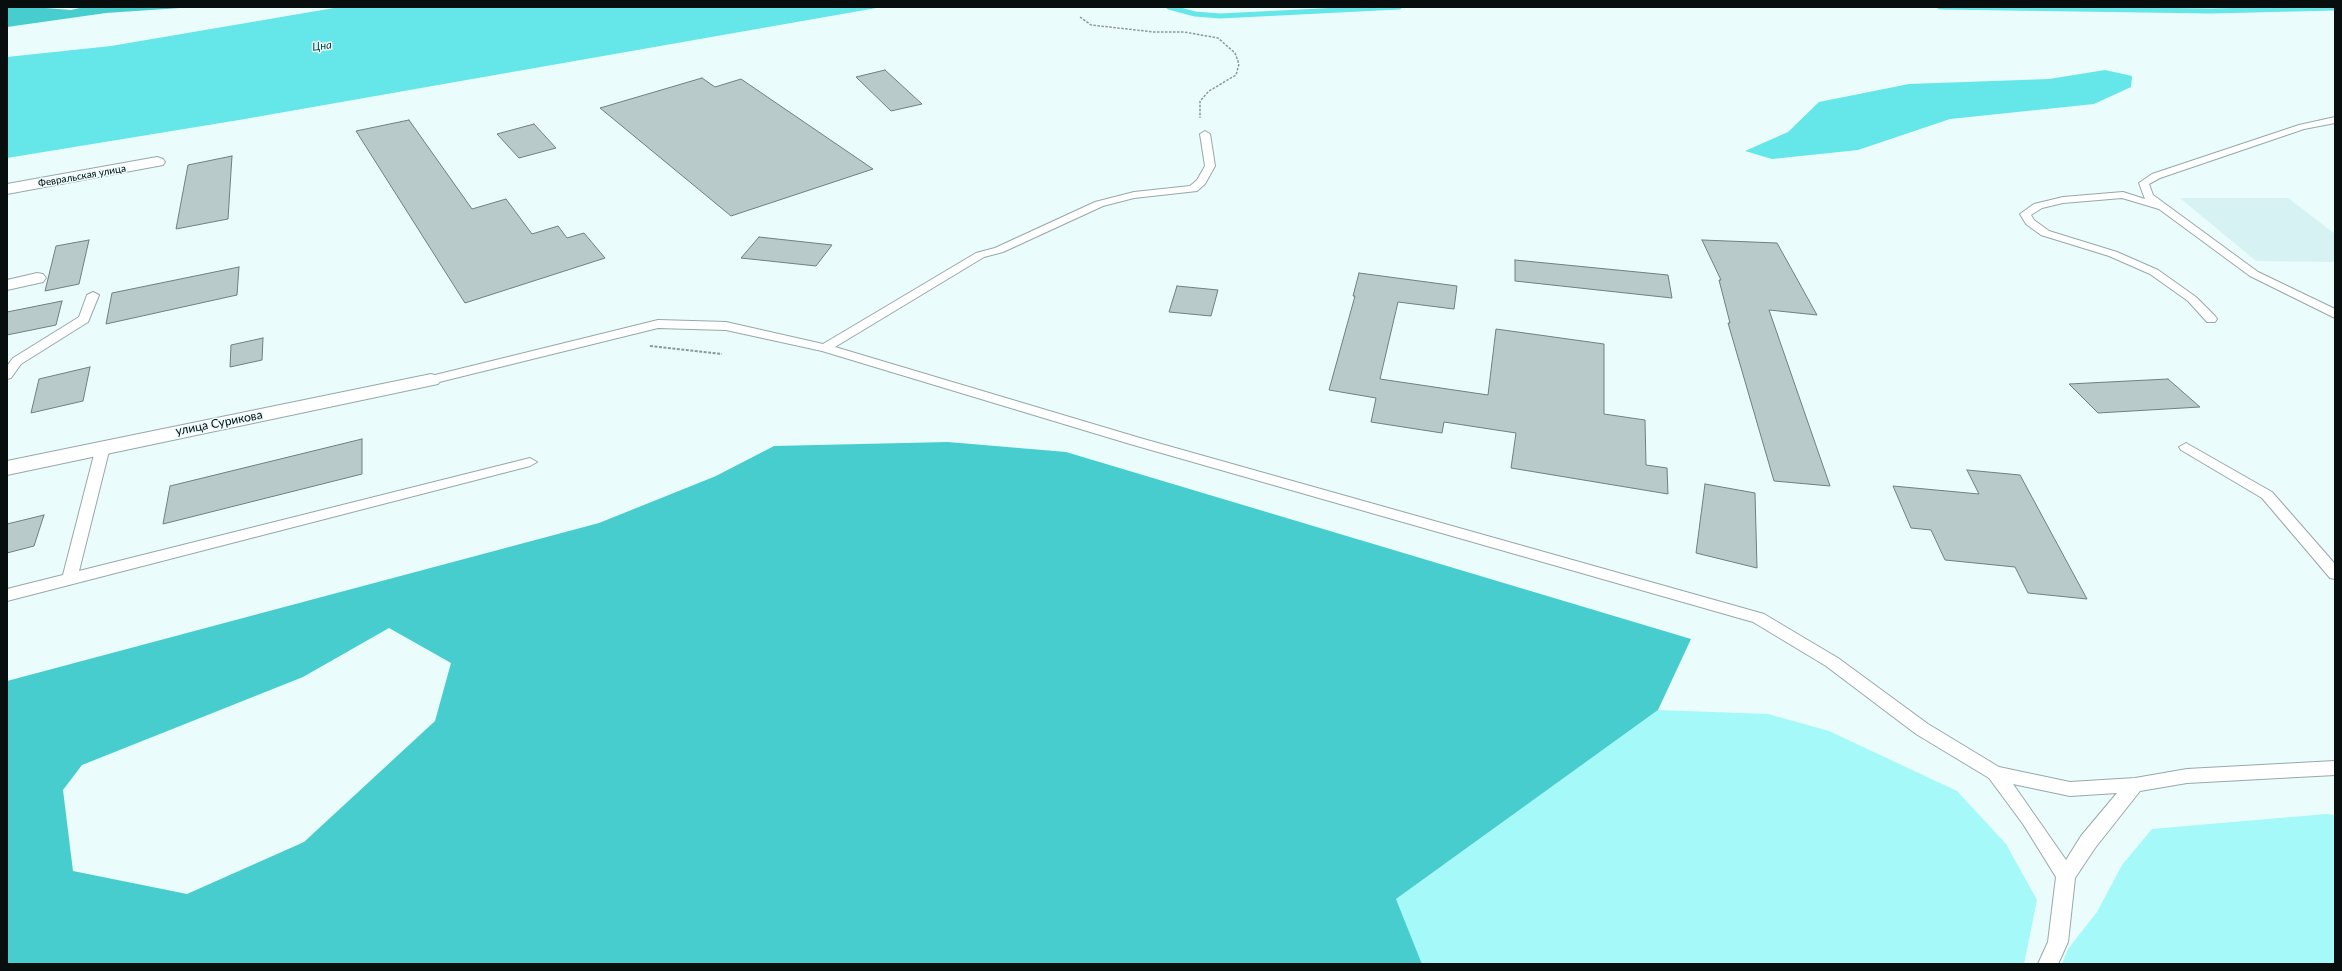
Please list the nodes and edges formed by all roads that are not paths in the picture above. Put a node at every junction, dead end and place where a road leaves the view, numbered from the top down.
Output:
1 (2335, 120) edge
2 (1205, 134) road end
3 (157, 162) dead end
4 (7, 189) edge
5 (2165, 209) junction
6 (37, 278) dead end
7 (7, 285) edge
8 (92, 295) dead end
9 (2335, 314) edge
10 (2210, 319) dead end
11 (825, 348) junction
12 (7, 376) edge
13 (431, 380) joint
14 (103, 447) junction
15 (2186, 447) dead end
16 (530, 462) dead end
17 (7, 468) edge
18 (2335, 574) edge
19 (69, 580) junction
20 (7, 595) edge
21 (2335, 768) edge
22 (1995, 773) junction
23 (2134, 785) junction
24 (2066, 876) junction
25 (2048, 964) edge

1 - 5 lane
2 - 11 lane
3 - 4 street, Февральская улица
5 - 9 lane
5 - 10 lane
6 - 7 street
8 - 12 lane
11 - 13 lane
11 - 22 lane
13 - 14 street, улица Сурикова
14 - 17 street, улица Сурикова
14 - 19 lane
15 - 18 lane
16 - 19 lane
19 - 20 lane
21 - 23 lane
22 - 23 lane
22 - 24 lane
23 - 24 lane
24 - 25 lane

